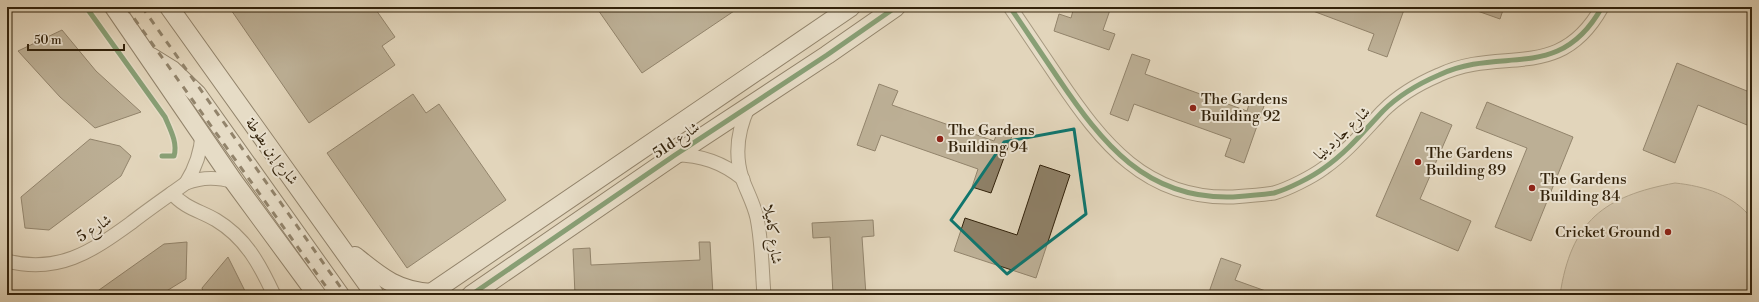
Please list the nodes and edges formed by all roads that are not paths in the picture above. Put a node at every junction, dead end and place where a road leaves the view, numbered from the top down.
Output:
1 (114, 7) edge
2 (169, 7) edge
3 (852, 7) edge
4 (896, 7) edge
5 (1010, 7) edge
6 (1602, 7) edge
7 (145, 54) junction
8 (750, 105) junction
9 (202, 134) junction
10 (674, 155) junction
11 (742, 179) junction
12 (234, 182) junction
13 (186, 183) junction
14 (172, 193) junction
15 (337, 240) junction
16 (7, 261) edge
17 (430, 294) edge
18 (274, 295) edge
19 (317, 295) edge
20 (340, 295) edge
21 (375, 295) edge
22 (471, 295) edge
23 (764, 295) edge

1 - 7 main road
2 - 15 main road, شارع إبن بطوطة
3 - 17 main road, 51d شارع
4 - 8 main road, 51d شارع
5 - 6 street, شارع جاردينيا
7 - 9 main road
7 - 20 main road
8 - 10 main road, 51d شارع
8 - 11 street, شارع كاميلا
9 - 12 main road
9 - 13 street, شارع 5
10 - 11 street, شارع كاميلا
10 - 22 main road, 51d شارع
11 - 23 street, شارع كاميلا
12 - 13 street, شارع 5
12 - 19 main road
13 - 14 street, شارع 5
14 - 16 street, شارع 5
14 - 18 street
15 - 17 main road
15 - 21 main road, شارع إبن بطوطة

